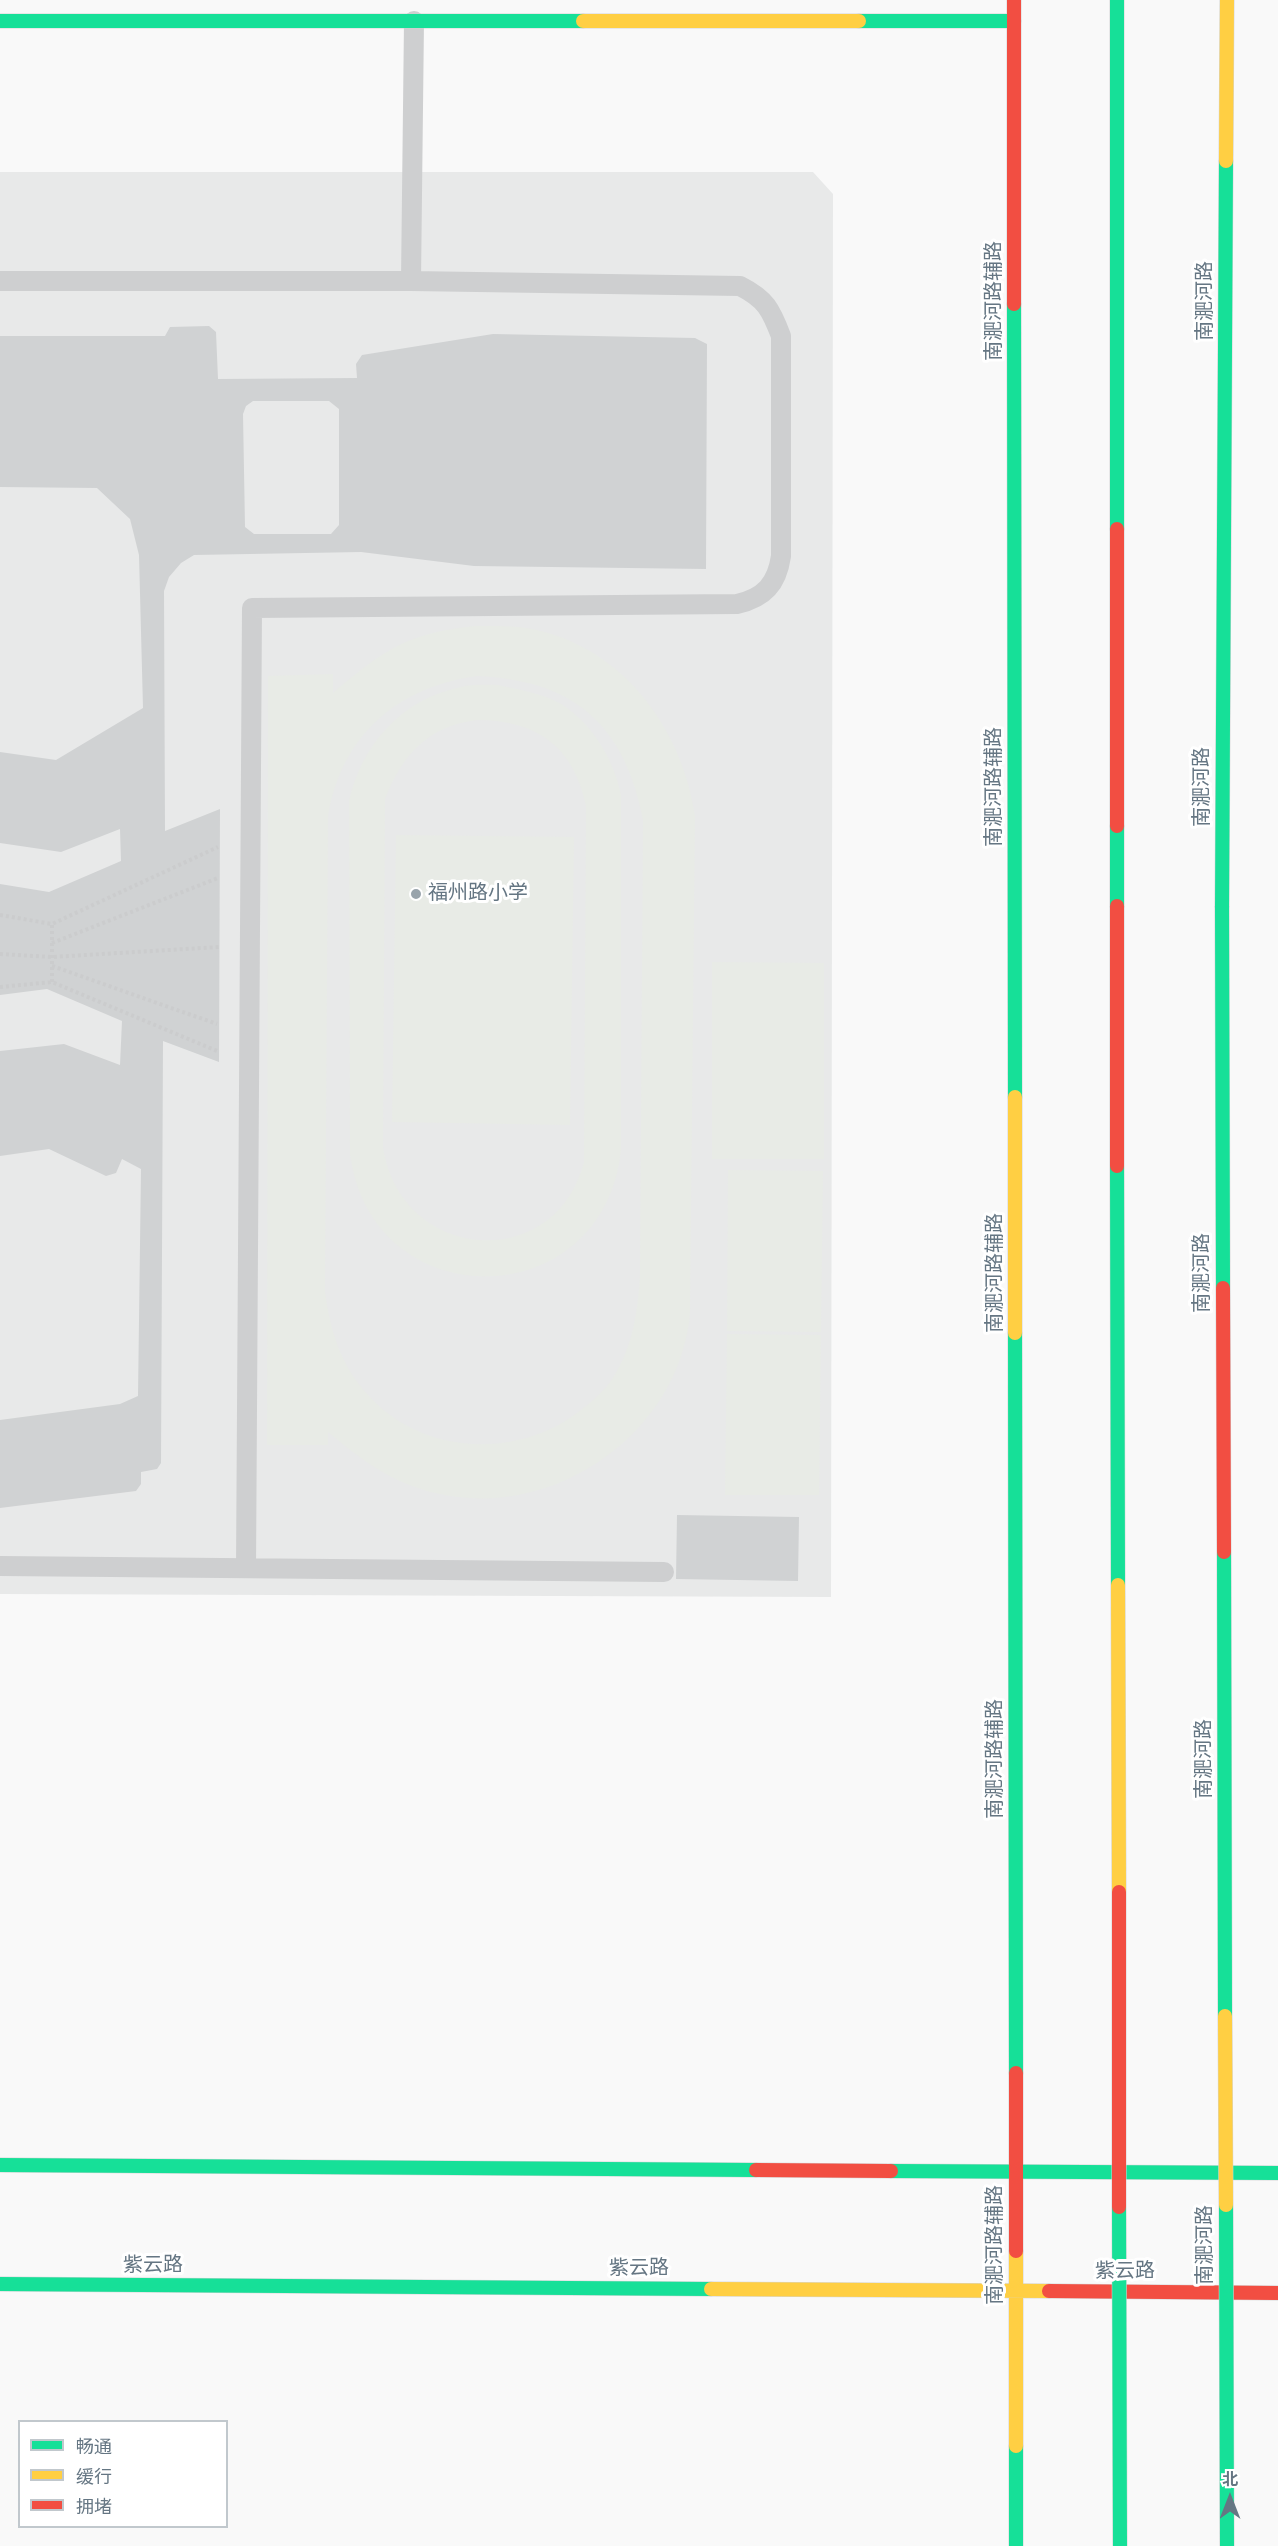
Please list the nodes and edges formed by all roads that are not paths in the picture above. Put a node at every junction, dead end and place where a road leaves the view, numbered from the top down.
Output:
1 (1014, 0) edge
2 (1117, 0) edge
3 (1227, 0) edge
4 (0, 21) edge
5 (414, 21) junction
6 (1014, 21) junction
7 (0, 281) edge
8 (411, 281) junction
9 (0, 1566) edge
10 (246, 1568) junction
11 (664, 1572) dead end
12 (0, 2165) edge
13 (1016, 2171) junction
14 (1278, 2173) edge
15 (0, 2284) edge
16 (1016, 2291) junction
17 (1278, 2293) edge
18 (1016, 2546) edge
19 (1120, 2546) edge
20 (1227, 2546) edge

1 - 6 main road, 南淝河路辅路
2 - 19 main road, bridge
3 - 20 main road, 南淝河路, bridge
4 - 5 main road
5 - 6 main road
5 - 8 lane
6 - 13 main road, 南淝河路辅路
7 - 8 lane
8 - 10 lane
9 - 10 lane
10 - 11 lane
12 - 13 main road
13 - 14 main road
13 - 16 main road, 南淝河路辅路
15 - 16 main road, 紫云路
16 - 17 main road, 紫云路
16 - 18 main road, 南淝河路辅路

